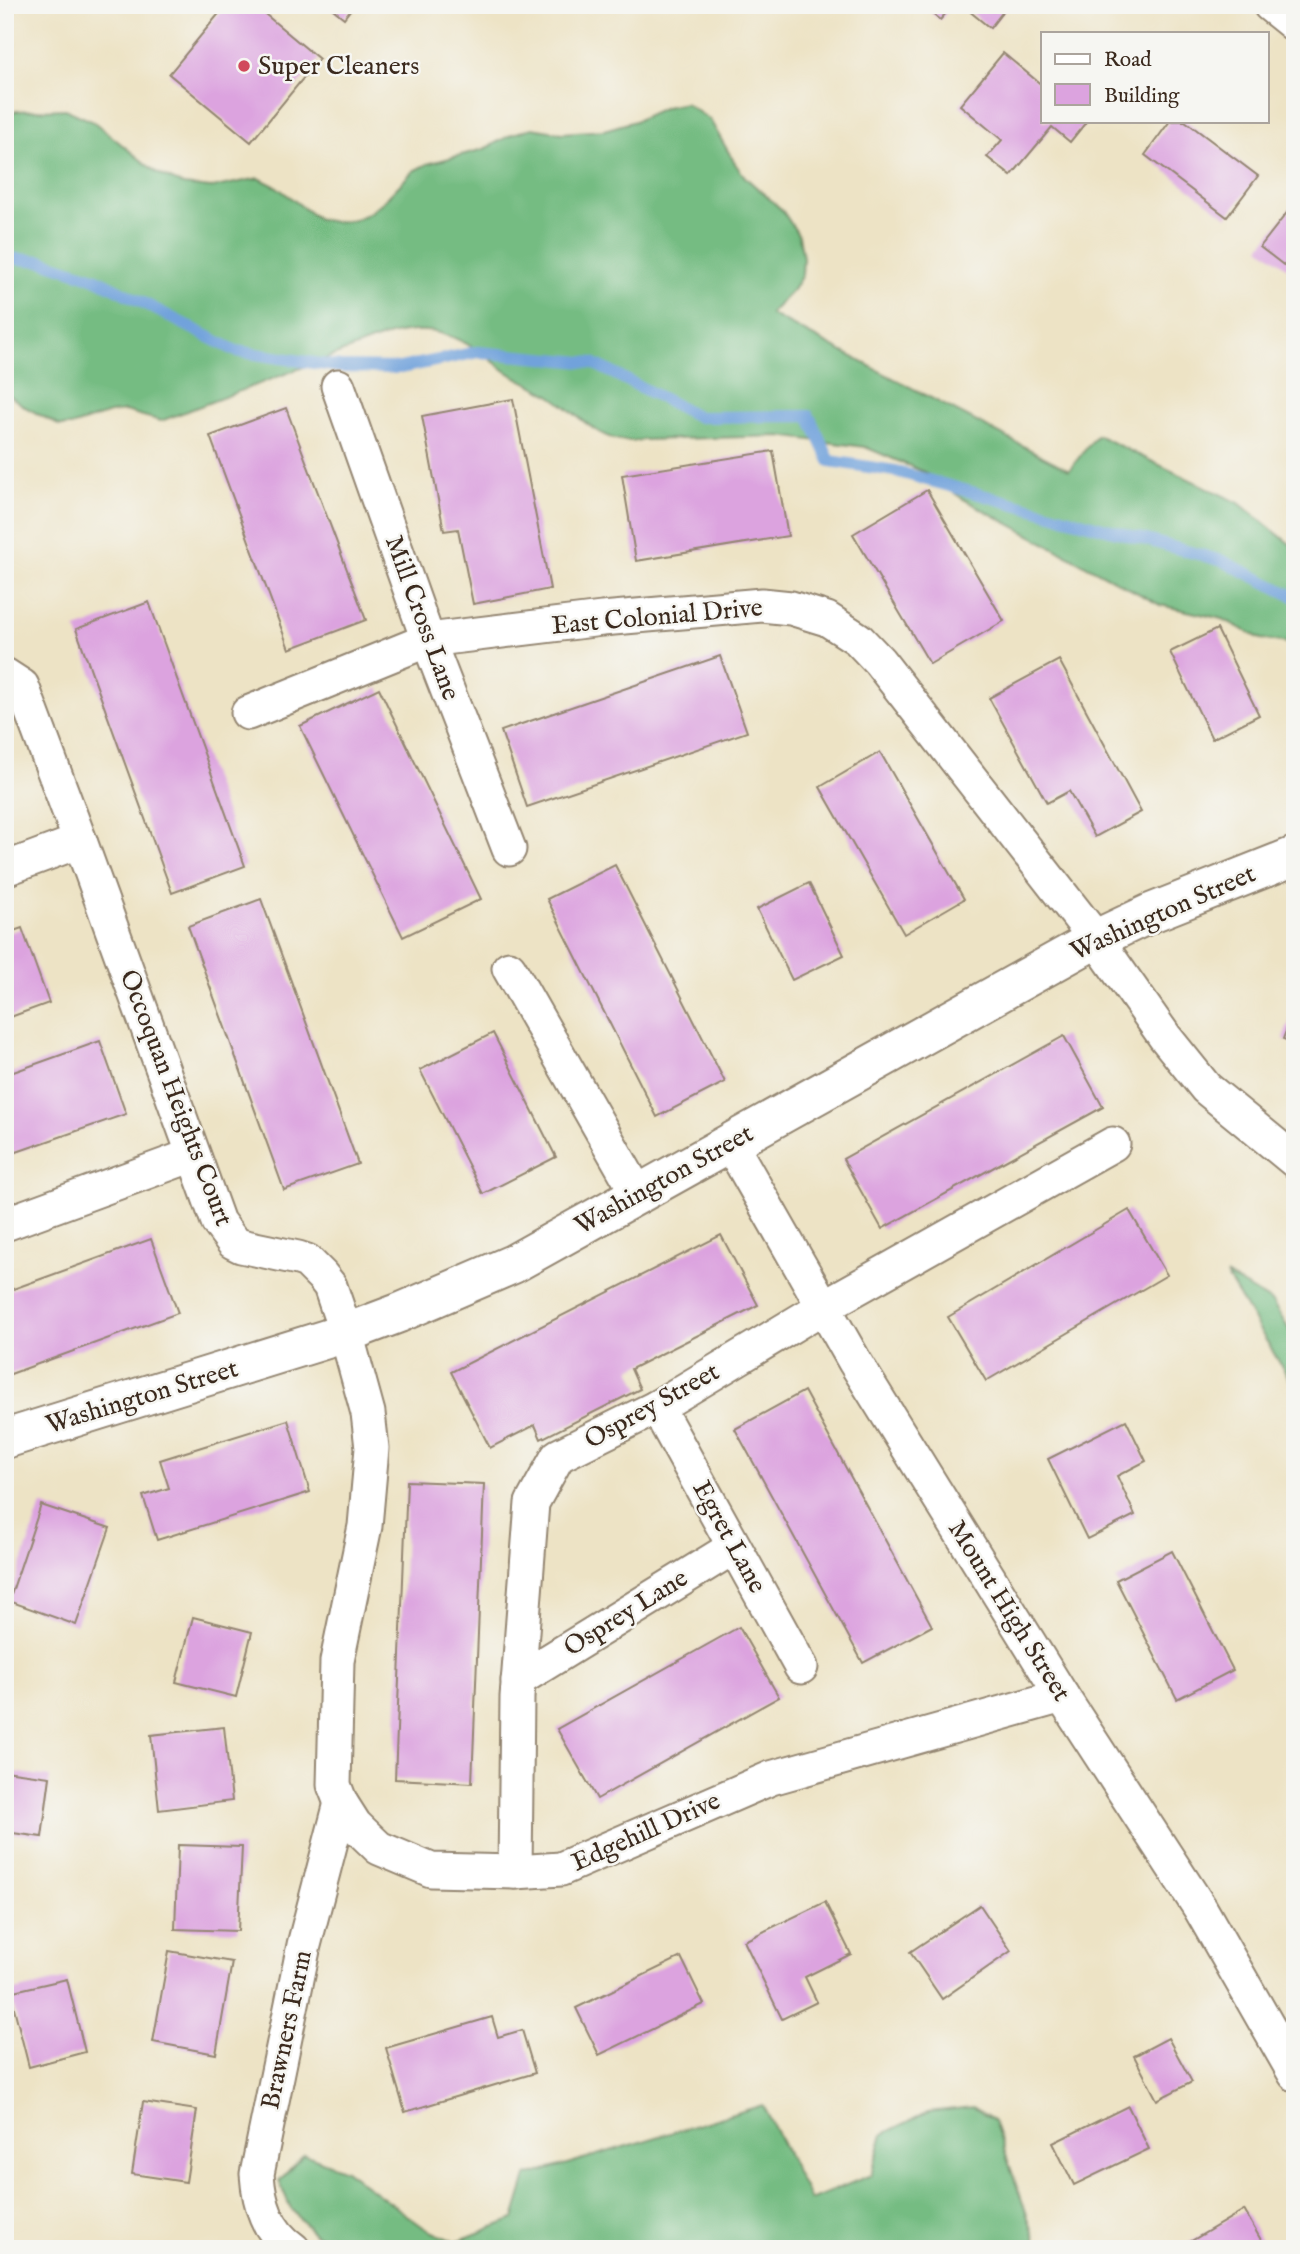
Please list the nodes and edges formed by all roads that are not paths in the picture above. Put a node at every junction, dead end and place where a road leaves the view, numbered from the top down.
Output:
1 (1270, 5) edge
2 (1295, 25) edge
3 (338, 386) dead end
4 (428, 640) junction
5 (5, 675) edge
6 (248, 713) dead end
7 (80, 841) junction
8 (509, 849) dead end
9 (1295, 856) edge
10 (5, 869) edge
11 (1096, 939) junction
12 (509, 968) dead end
13 (730, 1143) junction
14 (1113, 1144) dead end
15 (193, 1156) junction
16 (1295, 1161) edge
17 (639, 1196) junction
18 (5, 1224) edge
19 (823, 1307) junction
20 (346, 1333) junction
21 (657, 1407) junction
22 (5, 1439) edge
23 (734, 1547) junction
24 (801, 1667) dead end
25 (518, 1680) junction
26 (1062, 1696) junction
27 (341, 1803) junction
28 (515, 1872) junction
29 (1295, 2074) edge
30 (293, 2249) edge

1 - 2 street
3 - 4 street, Mill Cross Lane
4 - 6 street, East Colonial Drive
4 - 8 street, Mill Cross Lane
4 - 11 street, East Colonial Drive
5 - 7 street, Occoquan Heights Court
7 - 10 street
7 - 15 street, Occoquan Heights Court
9 - 11 street, Washington Street
11 - 13 street, Washington Street
11 - 16 street, East Colonial Drive
12 - 17 street
13 - 17 street, Washington Street
13 - 19 street, Mount High Street
14 - 19 street, Osprey Street
15 - 18 street
15 - 20 street, Occoquan Heights Court
17 - 20 street, Washington Street
19 - 21 street, Osprey Street
19 - 26 street, Mount High Street
20 - 22 street, Washington Street
20 - 27 street, Edgehill Drive
21 - 23 street, Egret Lane
21 - 25 street, Osprey Street
23 - 24 street, Egret Lane
23 - 25 street, Osprey Lane
25 - 28 street, Osprey Street
26 - 28 street, Edgehill Drive
26 - 29 street, Mount High Street
27 - 28 street, Edgehill Drive
27 - 30 street, Brawners Farm

